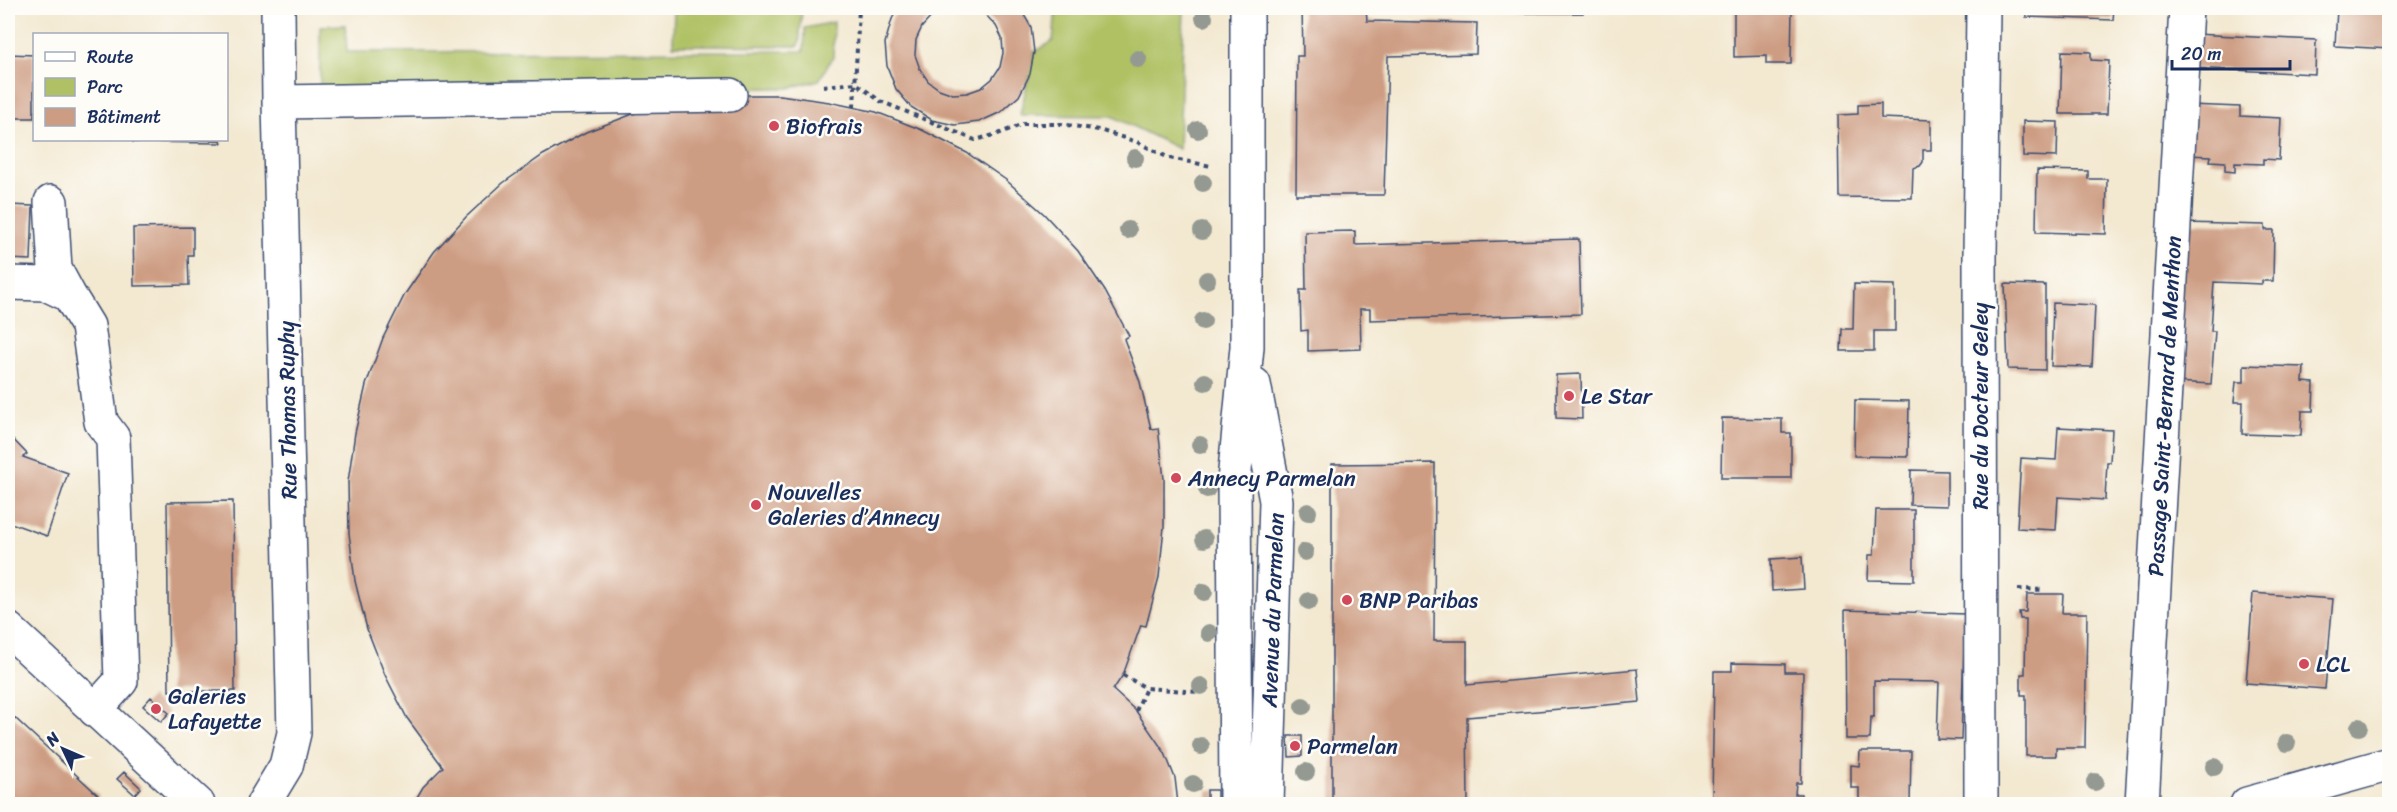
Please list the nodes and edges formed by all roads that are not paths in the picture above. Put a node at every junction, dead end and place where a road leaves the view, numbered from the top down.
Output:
1 (279, 8) edge
2 (1247, 8) edge
3 (1983, 8) edge
4 (2186, 8) edge
5 (730, 95) dead end
6 (279, 102) junction
7 (51, 202) dead end
8 (8, 283) edge
9 (69, 295) junction
10 (1247, 347) junction
11 (8, 629) edge
12 (95, 710) junction
13 (2390, 764) edge
14 (198, 804) edge
15 (263, 804) edge
16 (1236, 804) edge
17 (1268, 804) edge
18 (1981, 804) edge
19 (2142, 804) edge
20 (2247, 804) edge

1 - 6 street, Rue Thomas Ruphy
2 - 10 street, Avenue du Parmelan
3 - 18 street, Rue du Docteur Geley
4 - 19 street, Passage Saint-Bernard de Menthon
5 - 6 street
6 - 15 street, Rue Thomas Ruphy
7 - 9 street
8 - 9 street
9 - 12 street
10 - 16 street, Avenue du Parmelan
10 - 17 street, Avenue du Parmelan
11 - 12 street
12 - 14 street
13 - 20 street

